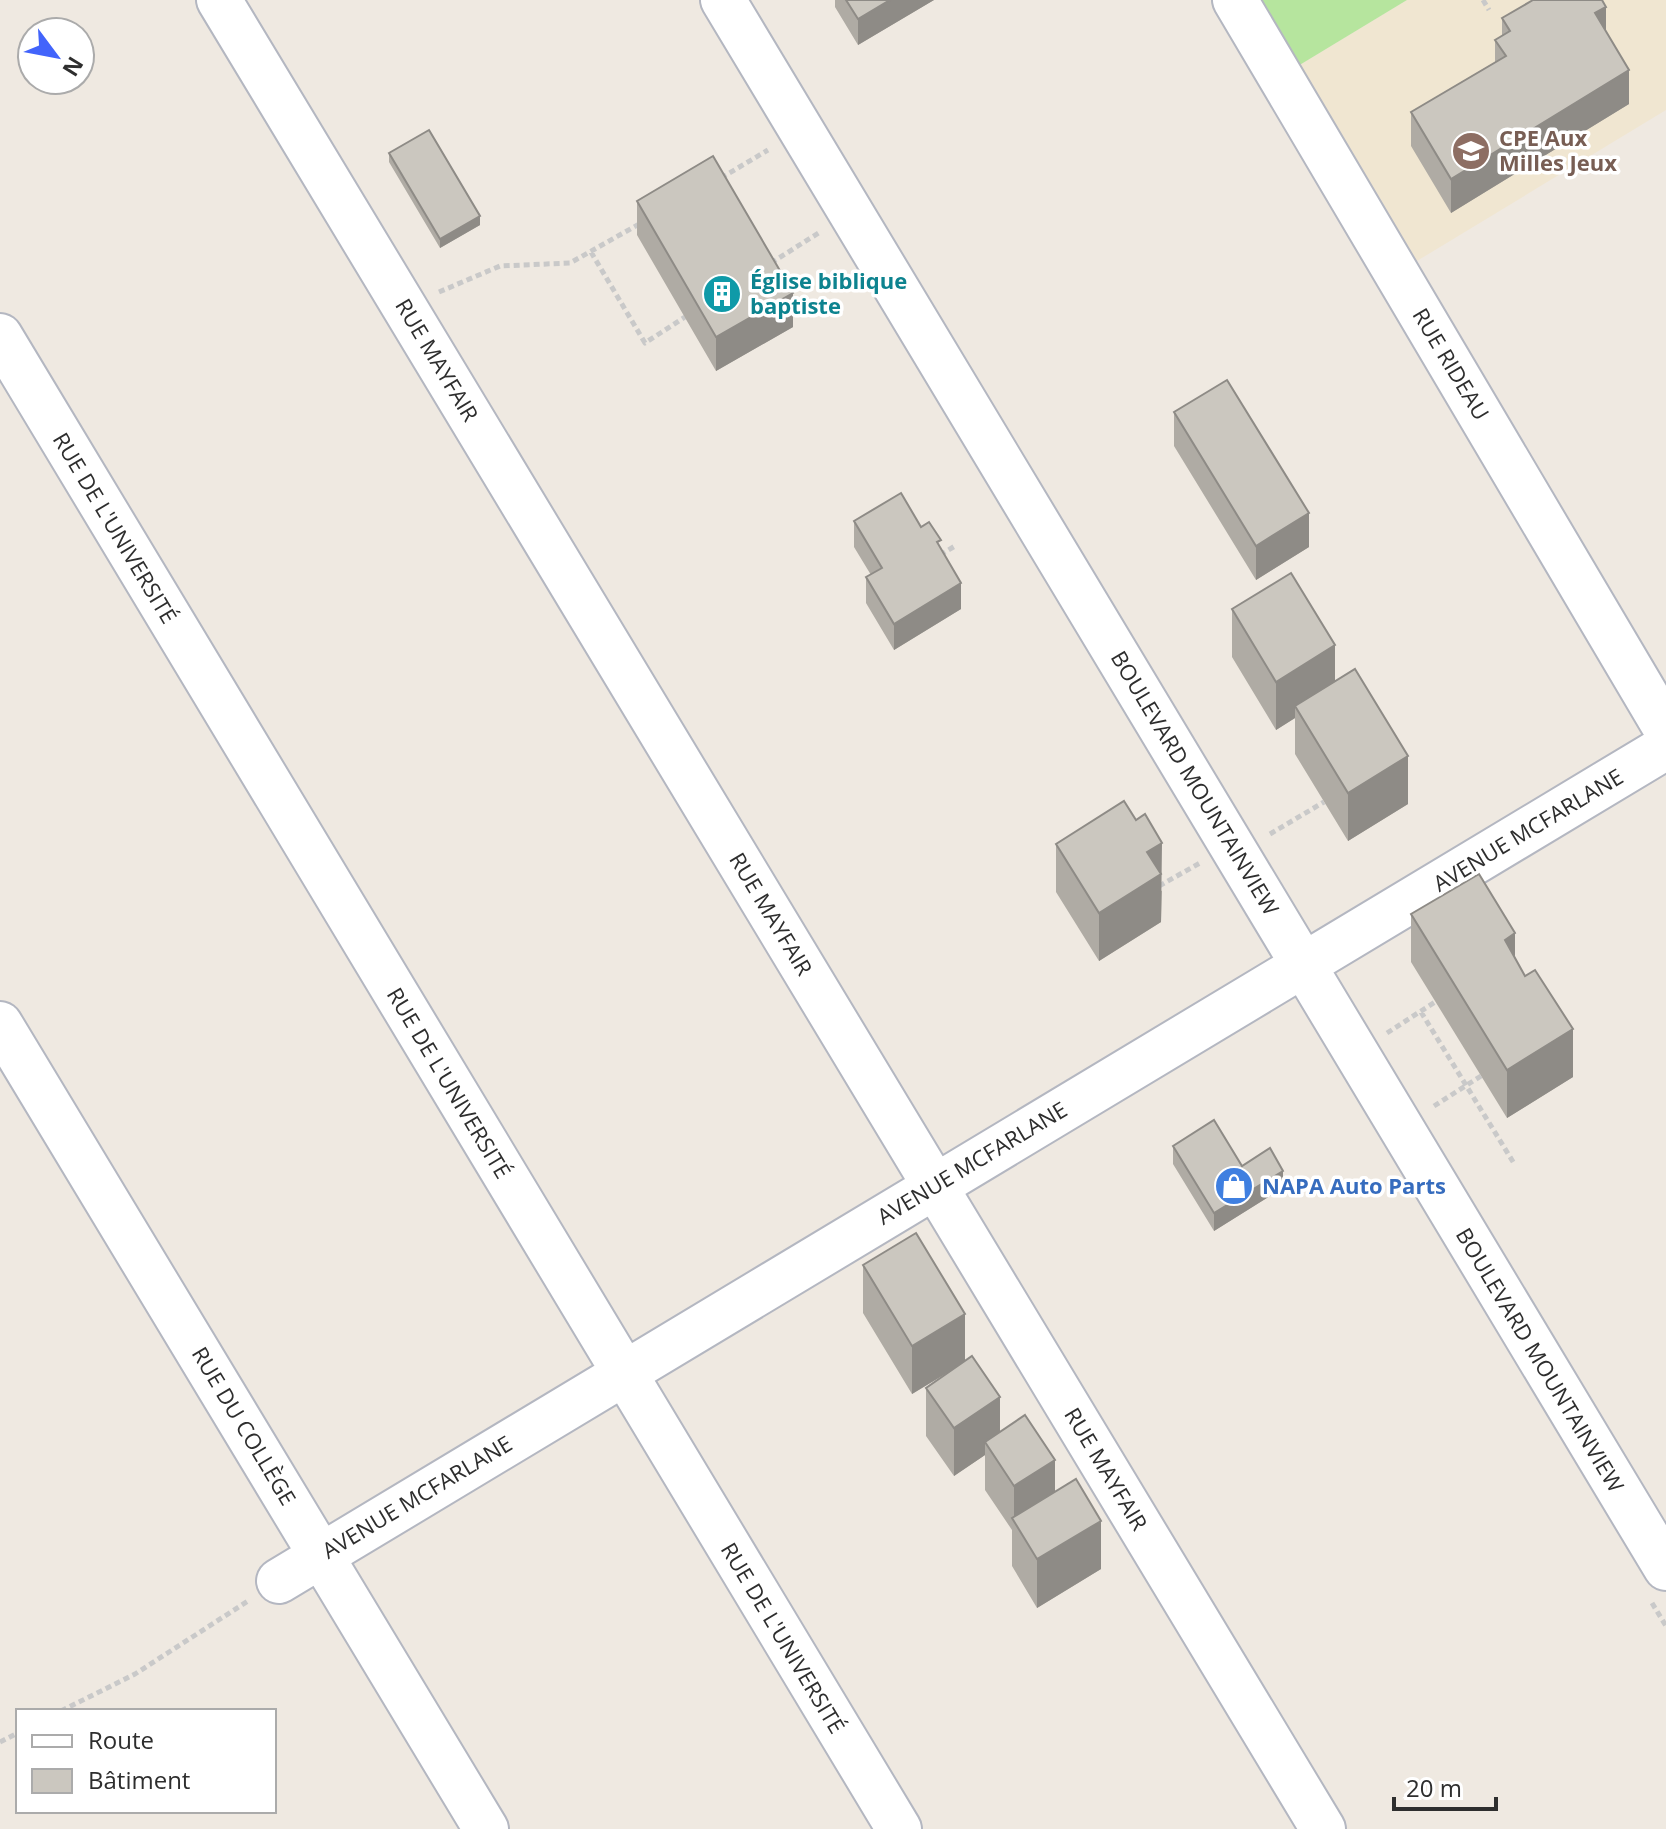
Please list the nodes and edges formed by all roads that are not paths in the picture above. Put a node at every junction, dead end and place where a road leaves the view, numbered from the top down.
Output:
1 (219, 0) edge
2 (723, 0) edge
3 (1235, 0) edge
4 (0, 336) edge
5 (1666, 729) edge
6 (1666, 747) edge
7 (1304, 965) junction
8 (0, 1024) edge
9 (935, 1186) junction
10 (623, 1373) junction
11 (322, 1555) junction
12 (1666, 1568) edge
13 (279, 1581) road end
14 (486, 1829) edge
15 (899, 1829) edge
16 (1323, 1829) edge

1 - 9 street, RUE MAYFAIR
2 - 7 street, BOULEVARD MOUNTAINVIEW
3 - 5 street, RUE RIDEAU
4 - 10 street, RUE DE L'UNIVERSITÉ
6 - 7 street, AVENUE MCFARLANE
7 - 9 street, AVENUE MCFARLANE
7 - 12 street, BOULEVARD MOUNTAINVIEW
8 - 11 street, RUE DU COLLÈGE
9 - 10 street, AVENUE MCFARLANE
9 - 16 street, RUE MAYFAIR
10 - 11 street, AVENUE MCFARLANE
10 - 15 street, RUE DE L'UNIVERSITÉ
11 - 13 street, AVENUE MCFARLANE
11 - 14 street, RUE DU COLLÈGE

